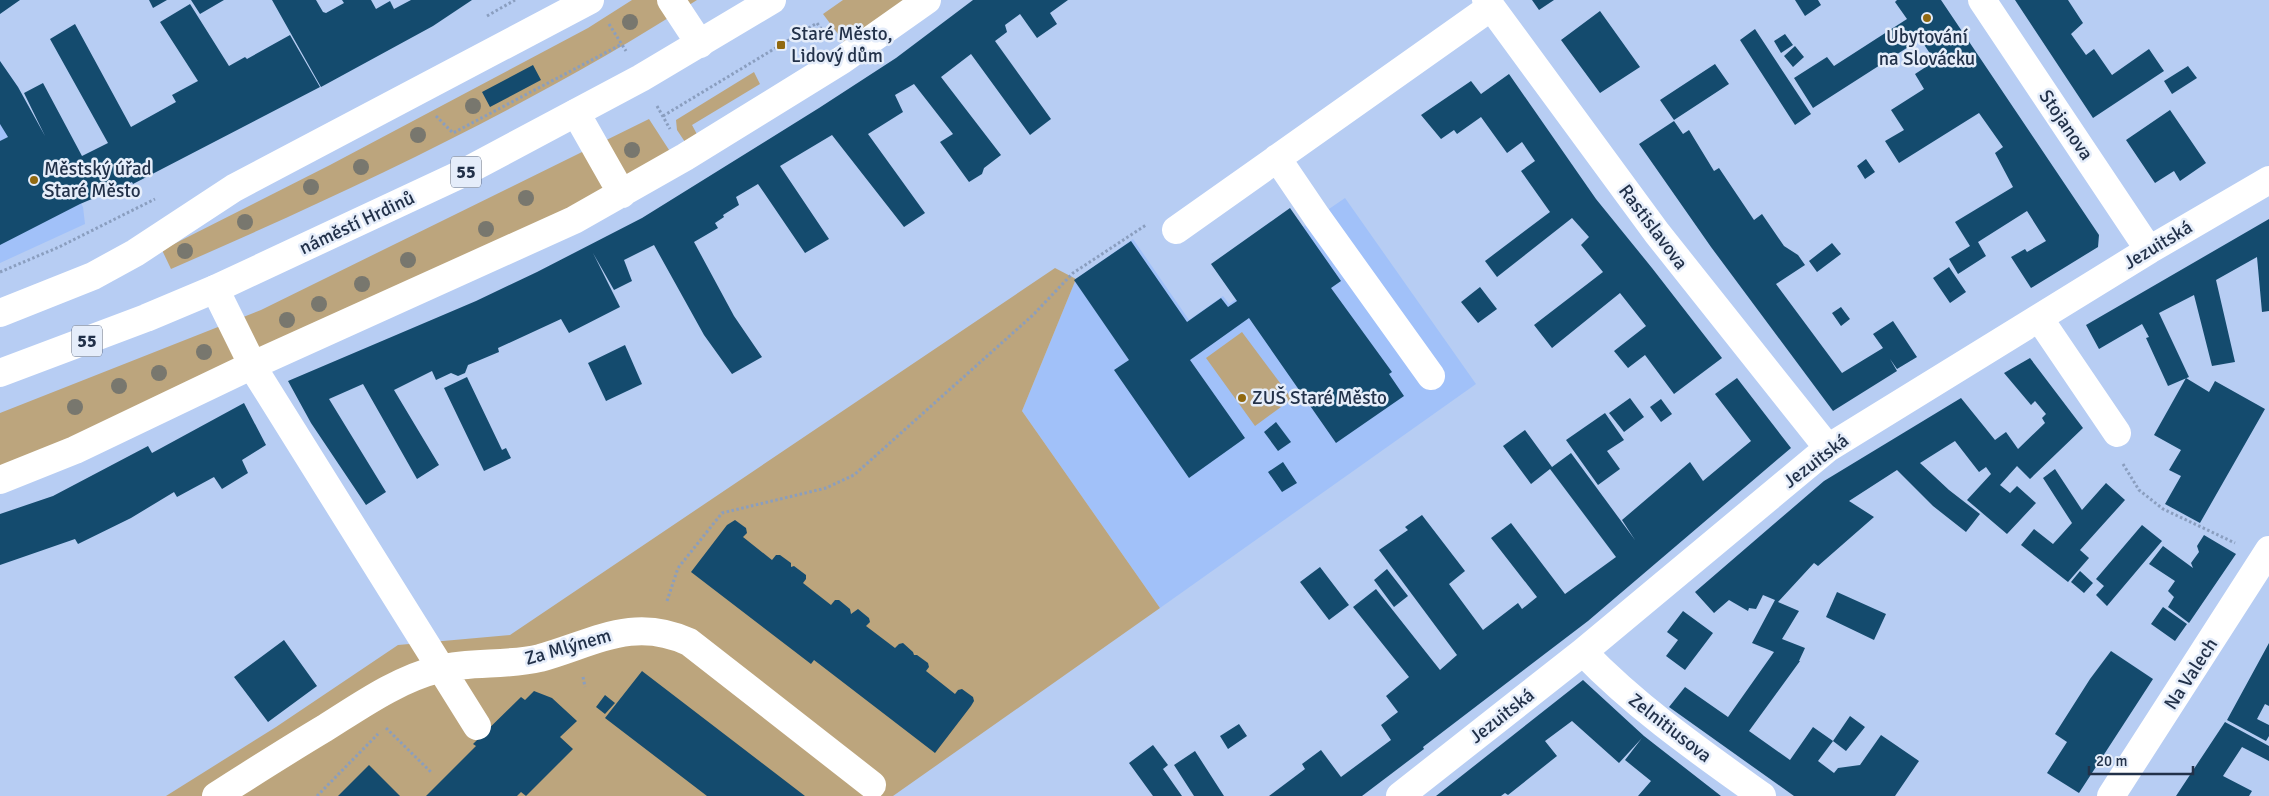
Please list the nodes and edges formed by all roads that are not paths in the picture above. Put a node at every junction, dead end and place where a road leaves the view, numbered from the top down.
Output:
1 (590, 0) edge
2 (671, 0) edge
3 (772, 0) edge
4 (1982, 0) edge
5 (922, 2) edge
6 (1488, 4) edge
7 (700, 44) junction
8 (576, 113) junction
9 (1277, 158) junction
10 (2269, 180) edge
11 (622, 194) junction
12 (1164, 226) road end
13 (2149, 250) junction
14 (215, 289) junction
15 (0, 313) edge
16 (2039, 318) junction
17 (27, 364) junction
18 (253, 365) junction
19 (0, 374) edge
20 (1431, 376) dead end
21 (0, 386) edge
22 (2119, 446) road end
23 (1828, 448) junction
24 (0, 480) edge
25 (2267, 553) edge
26 (1584, 652) junction
27 (439, 669) junction
28 (477, 726) dead end
29 (872, 786) dead end
30 (216, 796) edge
31 (1400, 796) edge
32 (1762, 796) edge
33 (2111, 796) edge

1 - 15 street
2 - 7 street
3 - 7 street, náměstí Hrdinů / 55
4 - 13 street, Stojanova
5 - 11 street
6 - 9 street
6 - 23 street, Rastislavova
7 - 8 street, náměstí Hrdinů / 55
8 - 11 street
8 - 14 street, náměstí Hrdinů / 55
9 - 12 street
9 - 20 street
10 - 13 street, Jezuitská
11 - 18 street
13 - 16 street, Jezuitská
14 - 17 street, náměstí Hrdinů / 55
14 - 18 street
16 - 22 street
16 - 23 street, Jezuitská
17 - 19 street, náměstí Hrdinů / 55
17 - 21 street
18 - 24 street
18 - 27 street
23 - 26 street, Jezuitská
25 - 33 street, Na Valech
26 - 31 street, Jezuitská
26 - 32 street, Zelnitiusova
27 - 28 street
27 - 29 street, Za Mlýnem
27 - 30 street, Za Mlýnem

